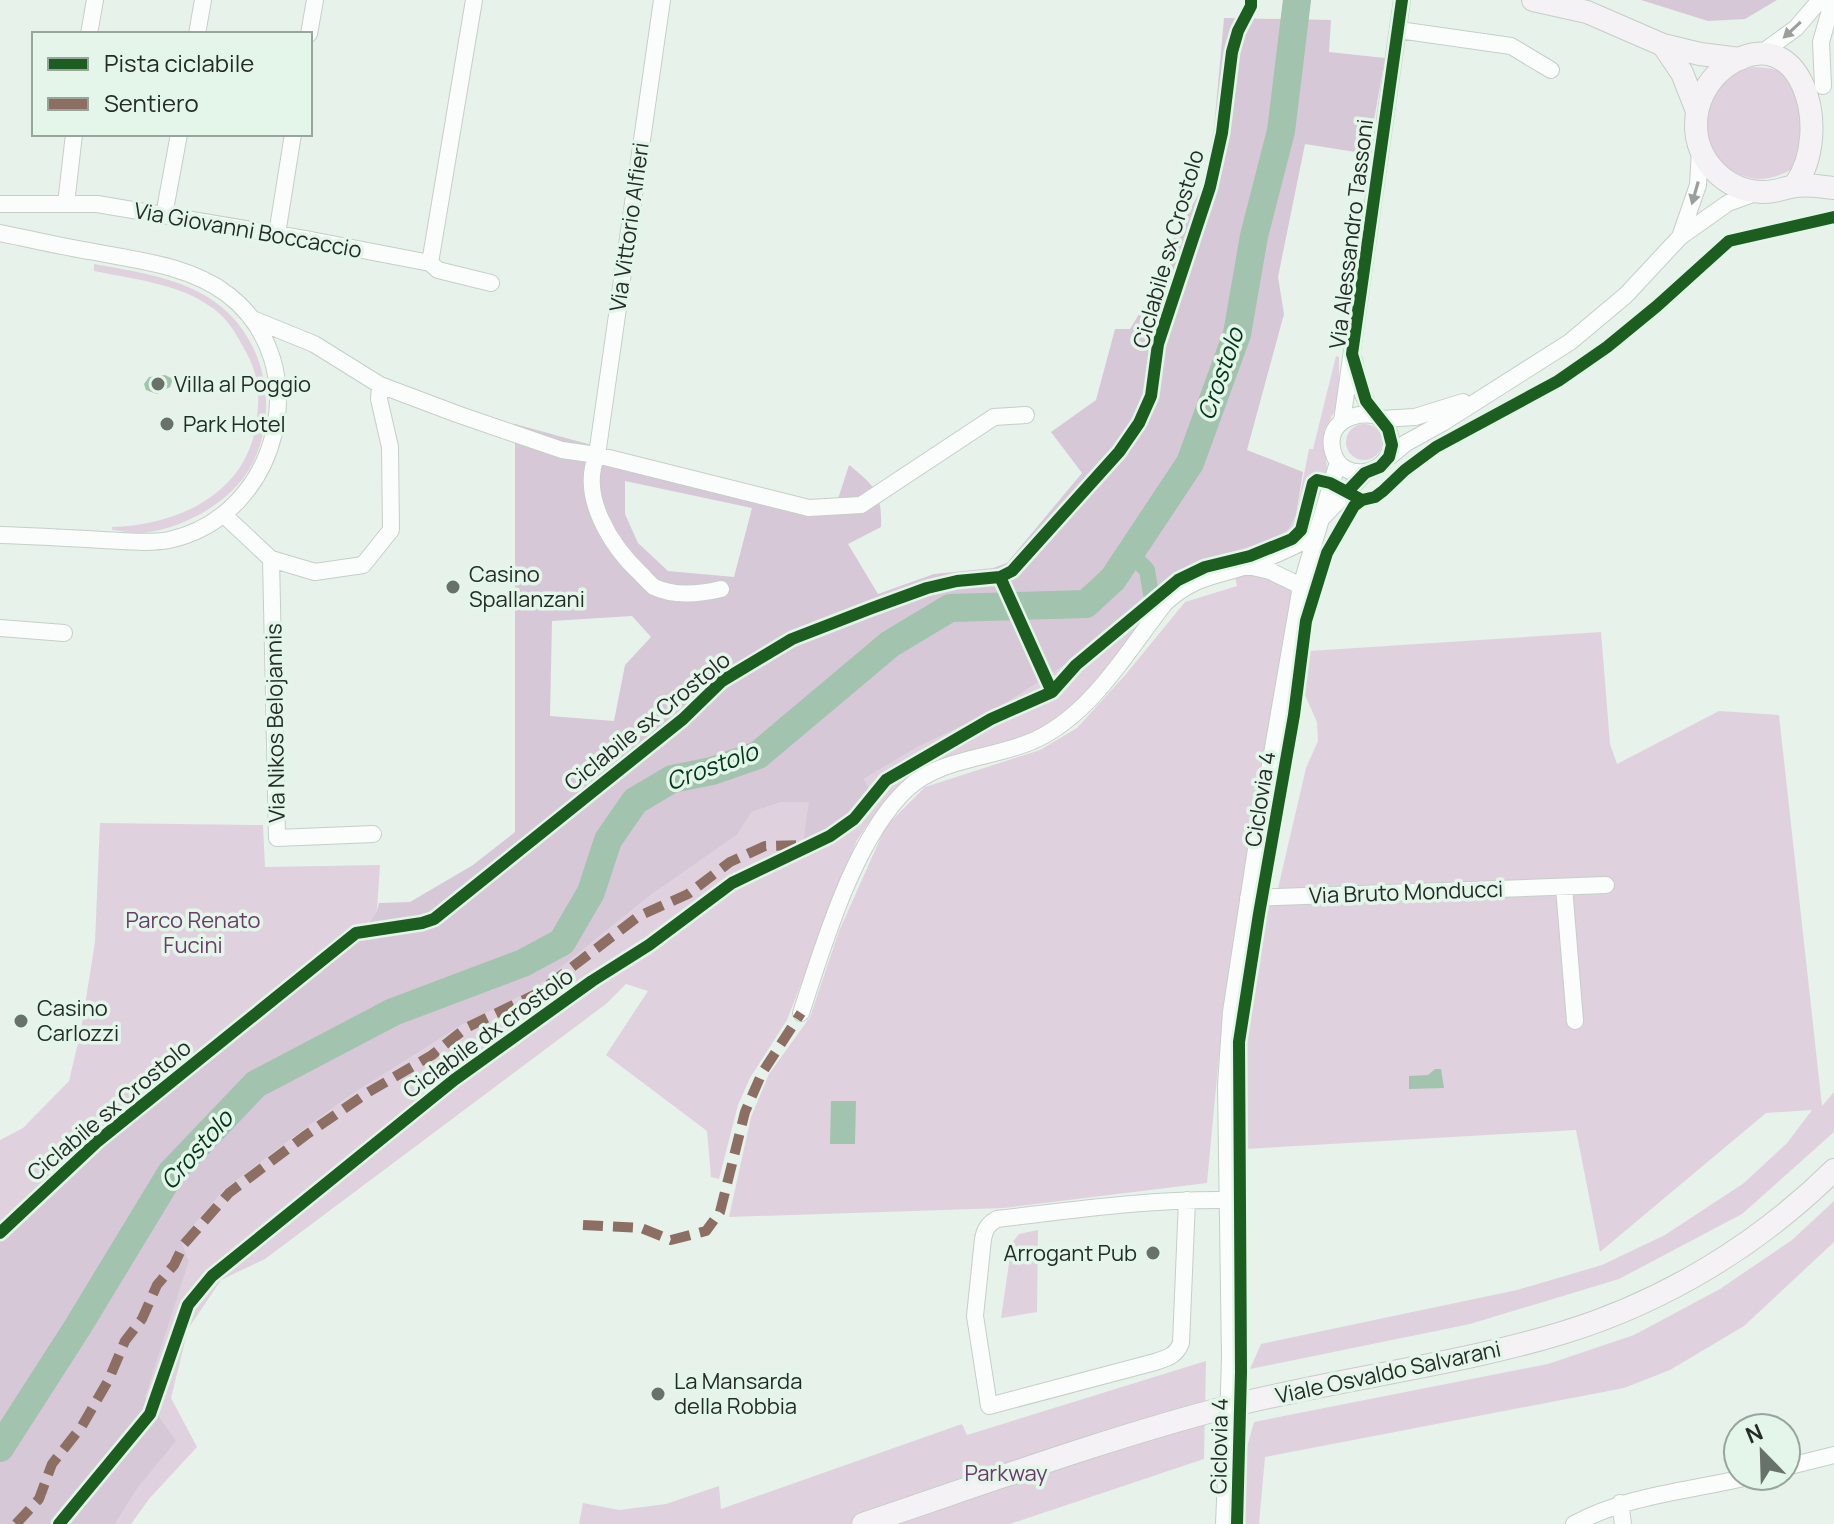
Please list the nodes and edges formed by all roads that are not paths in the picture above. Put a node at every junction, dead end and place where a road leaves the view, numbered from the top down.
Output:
1 (95, 0) edge
2 (203, 0) edge
3 (315, 0) edge
4 (474, 0) edge
5 (662, 0) edge
6 (1402, 0) edge
7 (1533, 0) edge
8 (1820, 0) edge
9 (1833, 0) edge
10 (1399, 30) junction
11 (89, 32) edge
12 (197, 32) edge
13 (309, 32) edge
14 (1663, 45) junction
15 (1750, 57) junction
16 (1551, 70) dead end
17 (1827, 96) joint
18 (1697, 111) junction
19 (74, 136) edge
20 (179, 136) edge
21 (293, 136) edge
22 (1833, 137) edge
23 (1700, 148) junction
24 (1795, 185) junction
25 (1834, 188) edge
26 (1758, 192) junction
27 (0, 204) edge
28 (66, 204) junction
29 (164, 215) junction
30 (0, 233) edge
31 (277, 234) junction
32 (1680, 237) junction
33 (430, 263) junction
34 (491, 283) dead end
35 (255, 320) junction
36 (1352, 354) junction
37 (380, 385) junction
38 (1479, 397) junction
39 (1026, 415) dead end
40 (1377, 417) junction
41 (1342, 421) junction
42 (597, 455) junction
43 (1389, 457) junction
44 (1338, 462) junction
45 (1365, 473) junction
46 (224, 515) junction
47 (1319, 526) junction
48 (0, 535) edge
49 (271, 559) junction
50 (1248, 566) junction
51 (1301, 586) junction
52 (721, 589) dead end
53 (0, 628) edge
54 (64, 633) dead end
55 (373, 834) dead end
56 (1606, 885) dead end
57 (1564, 887) junction
58 (1248, 898) junction
59 (801, 1013) dead end
60 (1575, 1021) dead end
61 (1834, 1170) edge
62 (1187, 1200) junction
63 (1227, 1200) junction
64 (1834, 1455) edge
65 (1802, 1463) edge
66 (1722, 1482) edge
67 (1620, 1503) junction
68 (863, 1524) edge
69 (1224, 1524) edge
70 (1574, 1524) edge
71 (1623, 1524) edge

1 - 11 street
2 - 12 street
3 - 13 street
4 - 33 street
5 - 42 street, Via Vittorio Alfieri
6 - 10 street, Via Alessandro Tassoni
7 - 14 main road
8 -> 15 street
9 - 17 street
10 - 16 street
10 - 36 street, Via Alessandro Tassoni
14 - 15 main road
14 - 18 main road
15 - 17 main road
15 - 18 main road
18 - 23 main road
19 - 28 street
20 - 29 street
21 - 31 street
22 - 24 main road
23 - 26 main road
23 -> 32 street
24 - 25 main road
24 - 26 main road
26 - 32 street
27 - 28 street, Via Giovanni Boccaccio
28 - 29 street, Via Giovanni Boccaccio
29 - 31 street, Via Giovanni Boccaccio
30 - 35 street
31 - 33 street, Via Giovanni Boccaccio
32 - 38 street
33 - 34 street, Via Giovanni Boccaccio
35 - 37 street
35 - 46 street
36 - 40 street, Via Alessandro Tassoni
36 - 41 street, Via Alessandro Tassoni
37 - 42 street
37 - 49 street
38 - 40 street
38 - 43 street
39 - 42 street
40 - 41 street
40 - 43 street, Via Alessandro Tassoni
41 - 44 street, Via Alessandro Tassoni
42 - 52 street, Via Vittorio Alfieri
43 - 45 street, Via Alessandro Tassoni
44 - 45 street
44 - 47 street, Via Alessandro Tassoni
45 - 47 street, Via Alessandro Tassoni
46 - 48 street
46 - 49 street
47 - 50 street
47 - 51 street, Via Alessandro Tassoni
49 - 55 street, Via Nikos Belojannis
50 - 51 street
50 - 59 street
51 - 58 street, Via Alessandro Tassoni
53 - 54 street
56 - 57 street, Via Bruto Monducci
57 - 58 street, Via Bruto Monducci
57 - 60 street
58 - 63 street, Via Alessandro Tassoni
61 - 68 main road, Viale Osvaldo Salvarani
62 - 62 street
62 - 63 street
63 - 69 street, Via Alessandro Tassoni, bridge
64 - 65 street
66 - 67 street
67 - 70 street
67 - 71 street

